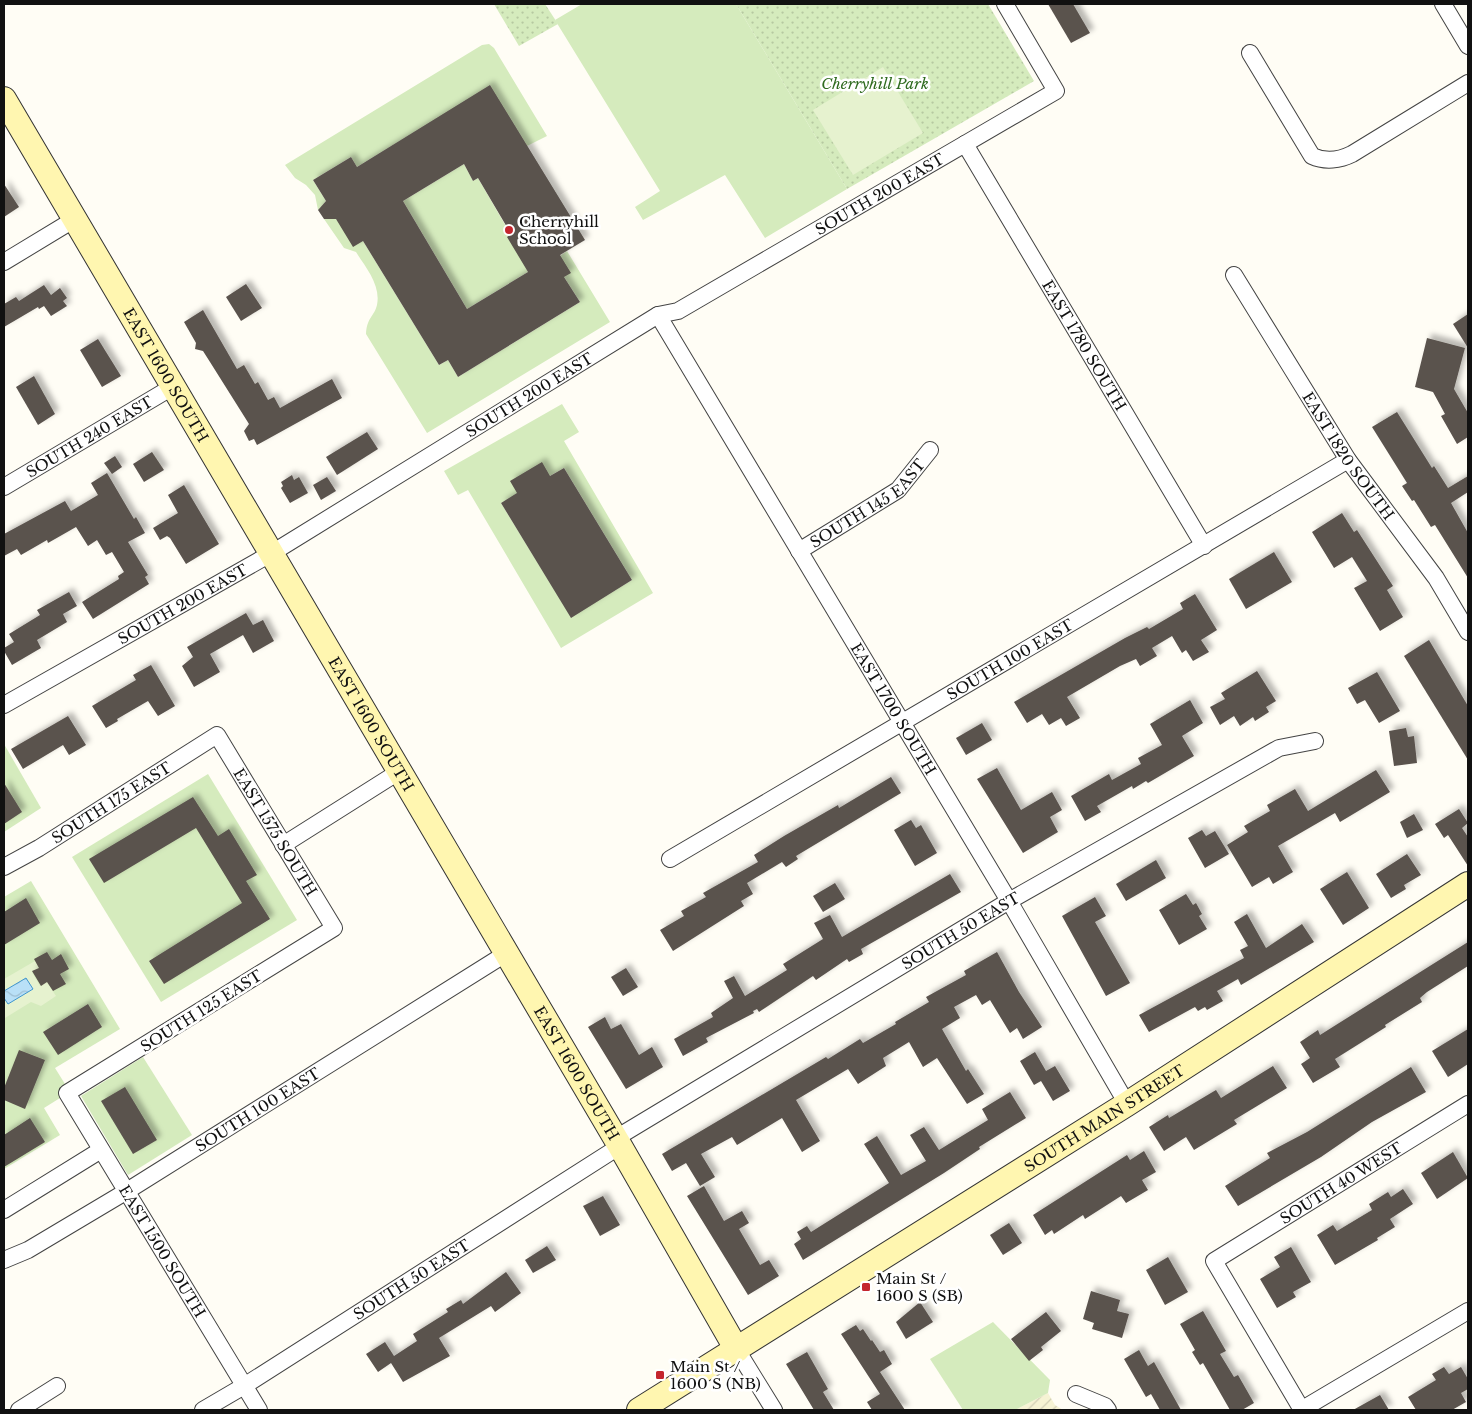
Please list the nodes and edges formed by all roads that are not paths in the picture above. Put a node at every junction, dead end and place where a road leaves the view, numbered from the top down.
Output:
1 (1005, 4) edge
2 (1443, 4) edge
3 (1468, 46) edge
4 (1250, 53) dead end
5 (1468, 83) edge
6 (4, 99) edge
7 (965, 144) junction
8 (75, 219) junction
9 (4, 262) edge
10 (1234, 275) dead end
11 (658, 314) junction
12 (174, 386) junction
13 (930, 450) dead end
14 (1348, 460) junction
15 (4, 487) edge
16 (1204, 546) junction
17 (799, 551) junction
18 (272, 553) junction
19 (1468, 632) edge
20 (4, 705) edge
21 (903, 724) junction
22 (217, 736) joint
23 (1315, 742) dead end
24 (400, 771) junction
25 (283, 845) junction
26 (670, 859) dead end
27 (4, 867) edge
28 (1468, 884) edge
29 (1009, 901) junction
30 (334, 928) joint
31 (507, 953) junction
32 (66, 1093) joint
33 (1127, 1104) junction
34 (1468, 1104) edge
35 (618, 1142) junction
36 (101, 1150) junction
37 (127, 1191) junction
38 (4, 1210) edge
39 (4, 1260) edge
40 (1468, 1312) edge
41 (737, 1350) junction
42 (57, 1386) dead end
43 (244, 1386) junction
44 (1076, 1394) dead end
45 (19, 1410) edge
46 (203, 1410) edge
47 (258, 1410) edge
48 (640, 1410) edge
49 (774, 1410) edge
50 (1108, 1410) edge
51 (1302, 1410) edge

1 - 7 street, SOUTH 200 EAST
2 - 3 street
4 - 5 street
6 - 8 street, EAST 1600 SOUTH
7 - 11 street, SOUTH 200 EAST
7 - 16 street, EAST 1780 SOUTH
8 - 9 street
8 - 12 street, EAST 1600 SOUTH
10 - 14 street, EAST 1820 SOUTH
11 - 17 street, EAST 1700 SOUTH
11 - 18 street, SOUTH 200 EAST
12 - 15 street, SOUTH 240 EAST
12 - 18 street, EAST 1600 SOUTH
13 - 17 street, SOUTH 145 EAST
14 - 16 street, SOUTH 100 EAST
14 - 19 street, EAST 1820 SOUTH
16 - 21 street, SOUTH 100 EAST
17 - 21 street, EAST 1700 SOUTH
18 - 20 street, SOUTH 200 EAST
18 - 24 street, EAST 1600 SOUTH
21 - 26 street, SOUTH 100 EAST
21 - 29 street, EAST 1700 SOUTH
22 - 25 street, EAST 1575 SOUTH
22 - 27 street, SOUTH 175 EAST
23 - 29 street, SOUTH 50 EAST
24 - 25 street
24 - 31 street, EAST 1600 SOUTH
25 - 30 street, EAST 1575 SOUTH
28 - 33 street, SOUTH MAIN STREET
29 - 33 street, EAST 1700 SOUTH
29 - 35 street, SOUTH 50 EAST
30 - 32 street, SOUTH 125 EAST
31 - 35 street, EAST 1600 SOUTH
31 - 37 street, SOUTH 100 EAST
32 - 36 street, EAST 1500 SOUTH
33 - 41 street, SOUTH MAIN STREET
34 - 51 street, SOUTH 40 WEST
35 - 41 street, EAST 1600 SOUTH
35 - 43 street, SOUTH 50 EAST
36 - 37 street, EAST 1500 SOUTH
36 - 38 street
37 - 39 street, SOUTH 100 EAST
37 - 43 street, EAST 1500 SOUTH
40 - 51 street
41 - 48 street, SOUTH MAIN STREET
41 - 49 street
42 - 45 street
43 - 46 street, SOUTH 50 EAST
43 - 47 street, EAST 1500 SOUTH
44 - 50 street

